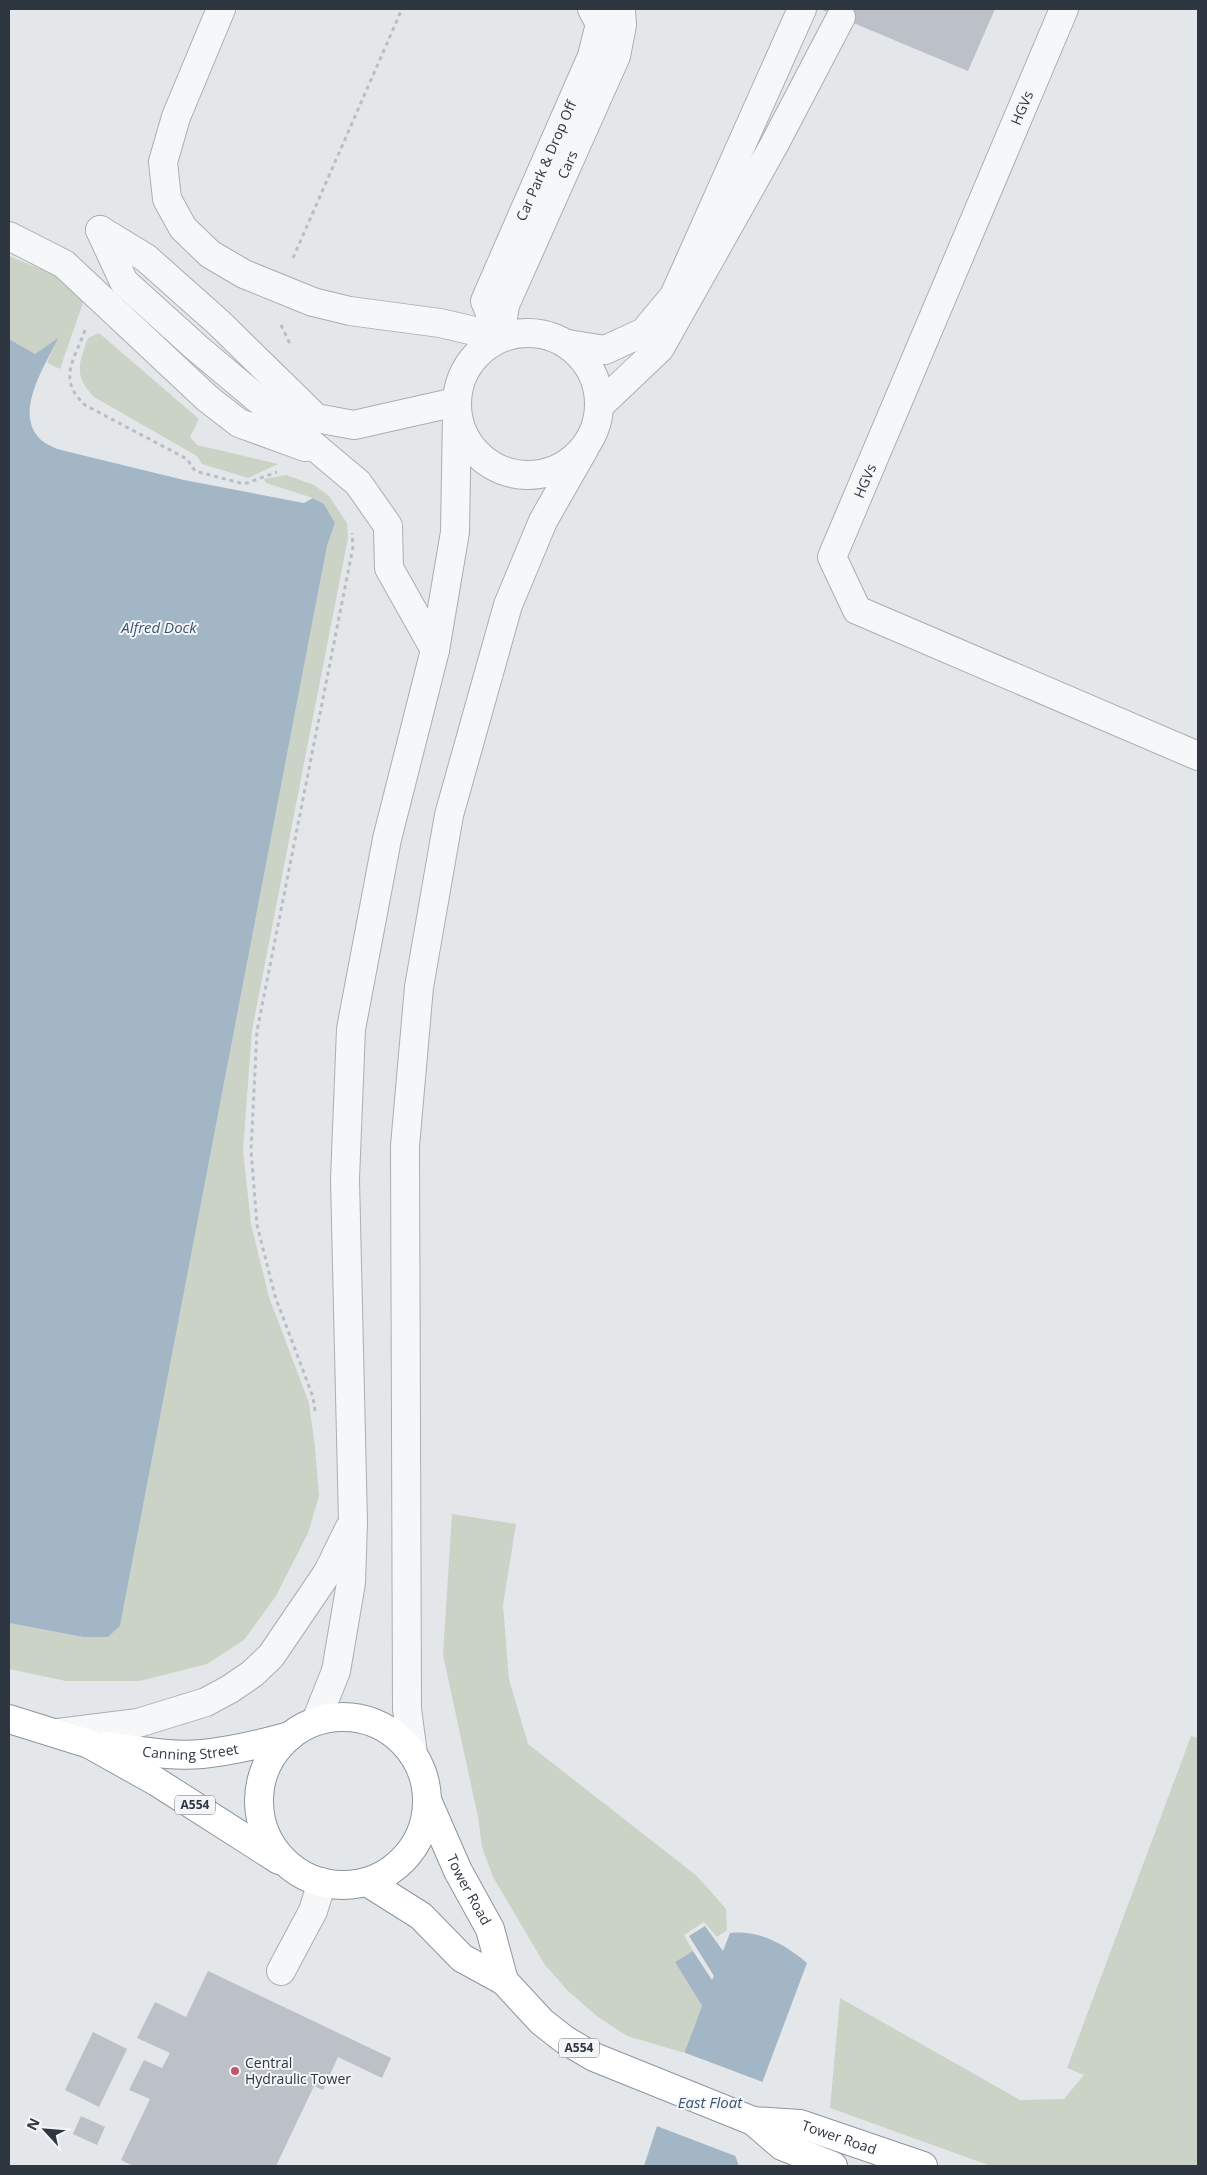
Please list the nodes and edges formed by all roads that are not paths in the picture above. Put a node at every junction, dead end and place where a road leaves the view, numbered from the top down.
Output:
1 (222, 9) edge
2 (592, 9) edge
3 (622, 9) edge
4 (802, 9) edge
5 (1064, 9) edge
6 (841, 18) dead end
7 (604, 56) junction
8 (9, 236) edge
9 (500, 337) junction
10 (568, 344) junction
11 (600, 404) junction
12 (456, 408) junction
13 (584, 449) junction
14 (322, 453) junction
15 (435, 650) junction
16 (1198, 756) edge
17 (353, 1522) junction
18 (9, 1719) edge
19 (316, 1722) junction
20 (58, 1733) junction
21 (290, 1736) junction
22 (89, 1744) junction
23 (413, 1754) junction
24 (427, 1800) junction
25 (297, 1871) junction
26 (322, 1882) junction
27 (367, 1882) junction
28 (281, 1971) dead end
29 (504, 1982) junction
30 (753, 2121) junction
31 (833, 2166) edge
32 (923, 2166) edge

1 - 9 street
2 - 7 street
3 - 7 street
4 - 10 street
5 - 16 street, HGVs
6 - 11 street
7 - 9 street, Car Park & Drop Off
8 - 14 street
9 - 10 street
9 - 12 street
10 - 11 street
11 - 13 street
12 - 13 street
12 - 14 street
12 - 15 street
13 - 23 street
14 - 15 street
15 - 17 street
17 - 19 street
17 - 20 street
18 - 20 highway, Canning Street / A554
19 - 21 highway, A554
19 - 23 highway, A554
20 - 22 highway, Canning Street / A554
21 - 22 highway, Canning Street / A554
21 - 25 highway, A554
22 - 25 highway, Canning Street / A554
23 - 24 highway, A554
24 - 27 highway, A554
24 - 29 highway, Tower Road / A554
25 - 26 highway, A554
26 - 27 highway, A554
26 - 28 street
27 - 29 highway, Tower Road / A554
29 - 30 highway, Tower Road / A554
30 - 31 highway, Tower Road / A554
30 - 32 highway, Tower Road / A554

